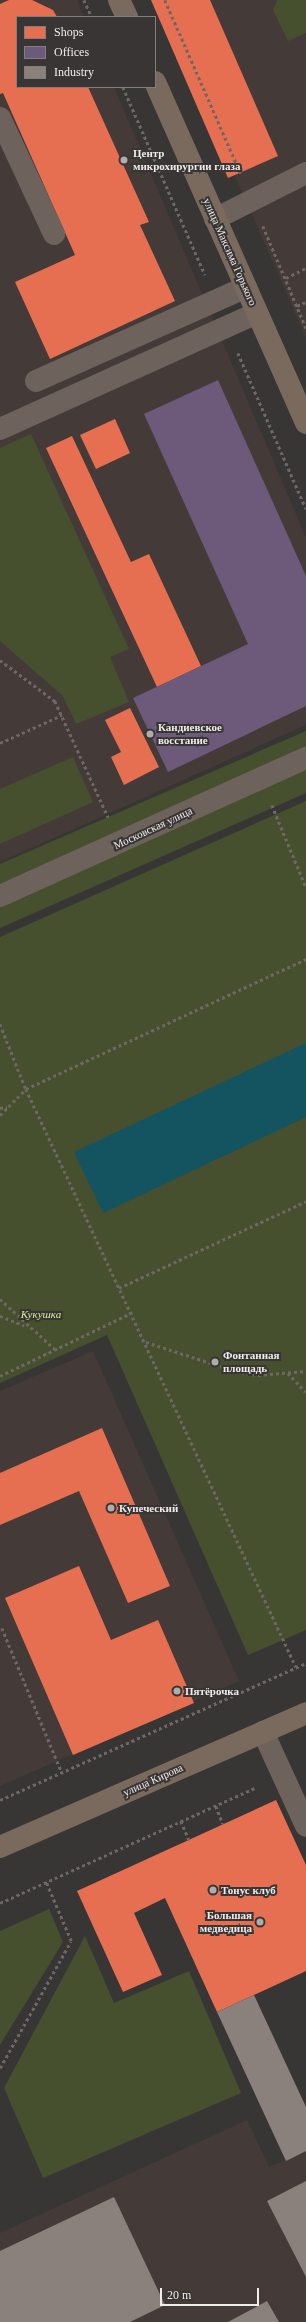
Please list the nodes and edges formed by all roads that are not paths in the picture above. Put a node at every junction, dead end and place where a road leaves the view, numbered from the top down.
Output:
1 (119, 0) edge
2 (127, 16) edge
3 (156, 84) edge
4 (0, 118) edge
5 (306, 173) edge
6 (215, 219) junction
7 (54, 234) dead end
8 (246, 287) junction
9 (257, 313) junction
10 (36, 380) dead end
11 (306, 423) edge
12 (0, 429) edge
13 (306, 758) edge
14 (0, 896) edge
15 (306, 1713) edge
16 (263, 1732) junction
17 (306, 1826) edge
18 (0, 1847) edge

1 - 2 main road
3 - 6 main road, улица Максима Горького
4 - 7 street
5 - 6 street
6 - 8 main road, улица Максима Горького
8 - 9 main road, улица Максима Горького
8 - 10 street
9 - 11 main road, улица Максима Горького
9 - 12 street
13 - 14 street, Московская улица
15 - 16 main road, улица Кирова
16 - 17 street
16 - 18 main road, улица Кирова

